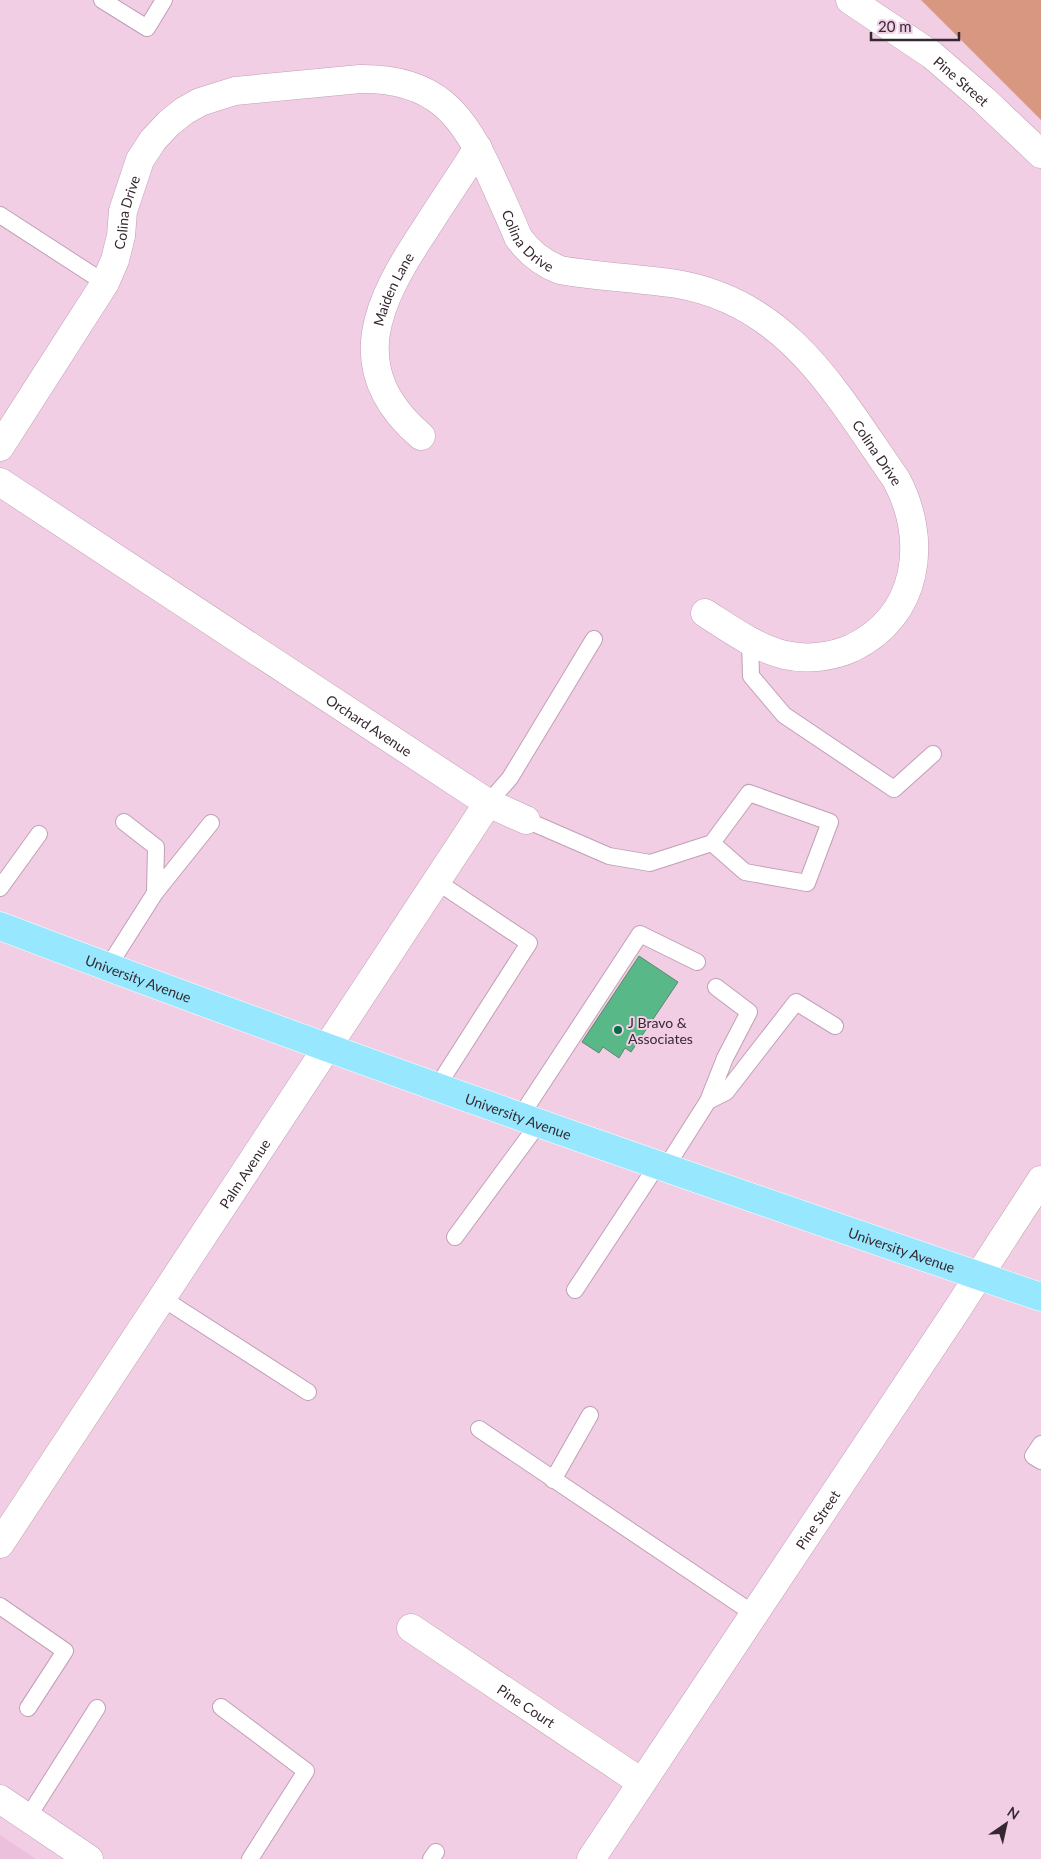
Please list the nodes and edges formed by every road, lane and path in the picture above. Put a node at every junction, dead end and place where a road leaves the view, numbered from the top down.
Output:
1 (102, 0) edge
2 (164, 0) edge
3 (850, 0) edge
4 (478, 148) junction
5 (1041, 154) edge
6 (0, 214) edge
7 (105, 284) junction
8 (421, 436) dead end
9 (0, 446) edge
10 (0, 482) edge
11 (705, 613) dead end
12 (594, 639) dead end
13 (750, 641) junction
14 (933, 754) dead end
15 (488, 803) junction
16 (526, 820) joint
17 (124, 822) dead end
18 (211, 824) dead end
19 (39, 834) dead end
20 (712, 843) junction
21 (436, 881) junction
22 (0, 888) edge
23 (155, 893) junction
24 (0, 926) edge
25 (697, 962) dead end
26 (108, 967) junction
27 (716, 987) dead end
28 (835, 1026) dead end
29 (326, 1047) junction
30 (436, 1087) junction
31 (708, 1101) junction
32 (530, 1120) junction
33 (662, 1166) junction
34 (1041, 1180) edge
35 (455, 1237) dead end
36 (979, 1276) junction
37 (575, 1290) dead end
38 (1041, 1297) edge
39 (162, 1298) junction
40 (308, 1392) dead end
41 (590, 1415) dead end
42 (479, 1429) dead end
43 (1041, 1444) edge
44 (1041, 1461) edge
45 (553, 1480) junction
46 (0, 1544) edge
47 (0, 1606) edge
48 (754, 1614) junction
49 (411, 1628) dead end
50 (222, 1707) dead end
51 (28, 1708) dead end
52 (97, 1708) dead end
53 (641, 1782) junction
54 (0, 1799) edge
55 (28, 1817) junction
56 (89, 1859) edge
57 (250, 1859) edge
58 (591, 1859) edge

1 - 2 lane
3 - 5 street, Pine Street
4 - 7 street, Colina Drive
4 - 8 street, Maiden Lane
4 - 13 street, Colina Drive
6 - 7 lane
7 - 9 street, Colina Drive
10 - 15 street, Orchard Avenue
11 - 13 street, Colina Drive
12 - 15 lane
13 - 14 lane
15 - 16 street, Orchard Avenue
15 - 21 street, Palm Avenue
16 - 20 lane, Orchard Avenue
17 - 23 lane
18 - 23 lane
19 - 22 lane
20 - 20 lane
21 - 29 street, Palm Avenue
21 - 30 lane
23 - 26 lane
24 - 26 main road, University Avenue
25 - 32 lane
26 - 29 main road, University Avenue
27 - 31 lane
28 - 31 lane
29 - 30 main road, University Avenue
29 - 39 street, Palm Avenue
30 - 32 main road, University Avenue
31 - 33 lane
32 - 33 main road, University Avenue
32 - 35 lane
33 - 36 main road, University Avenue
33 - 37 lane
34 - 36 street, Pine Street
36 - 38 main road, University Avenue
36 - 48 street, Pine Street
39 - 40 lane
39 - 46 street, Palm Avenue
41 - 45 lane
42 - 45 lane
43 - 44 lane
45 - 48 lane
47 - 51 lane
48 - 53 street, Pine Street
49 - 53 street, Pine Court
50 - 57 lane
52 - 55 lane
53 - 58 street, Pine Street
54 - 55 street
55 - 56 street

